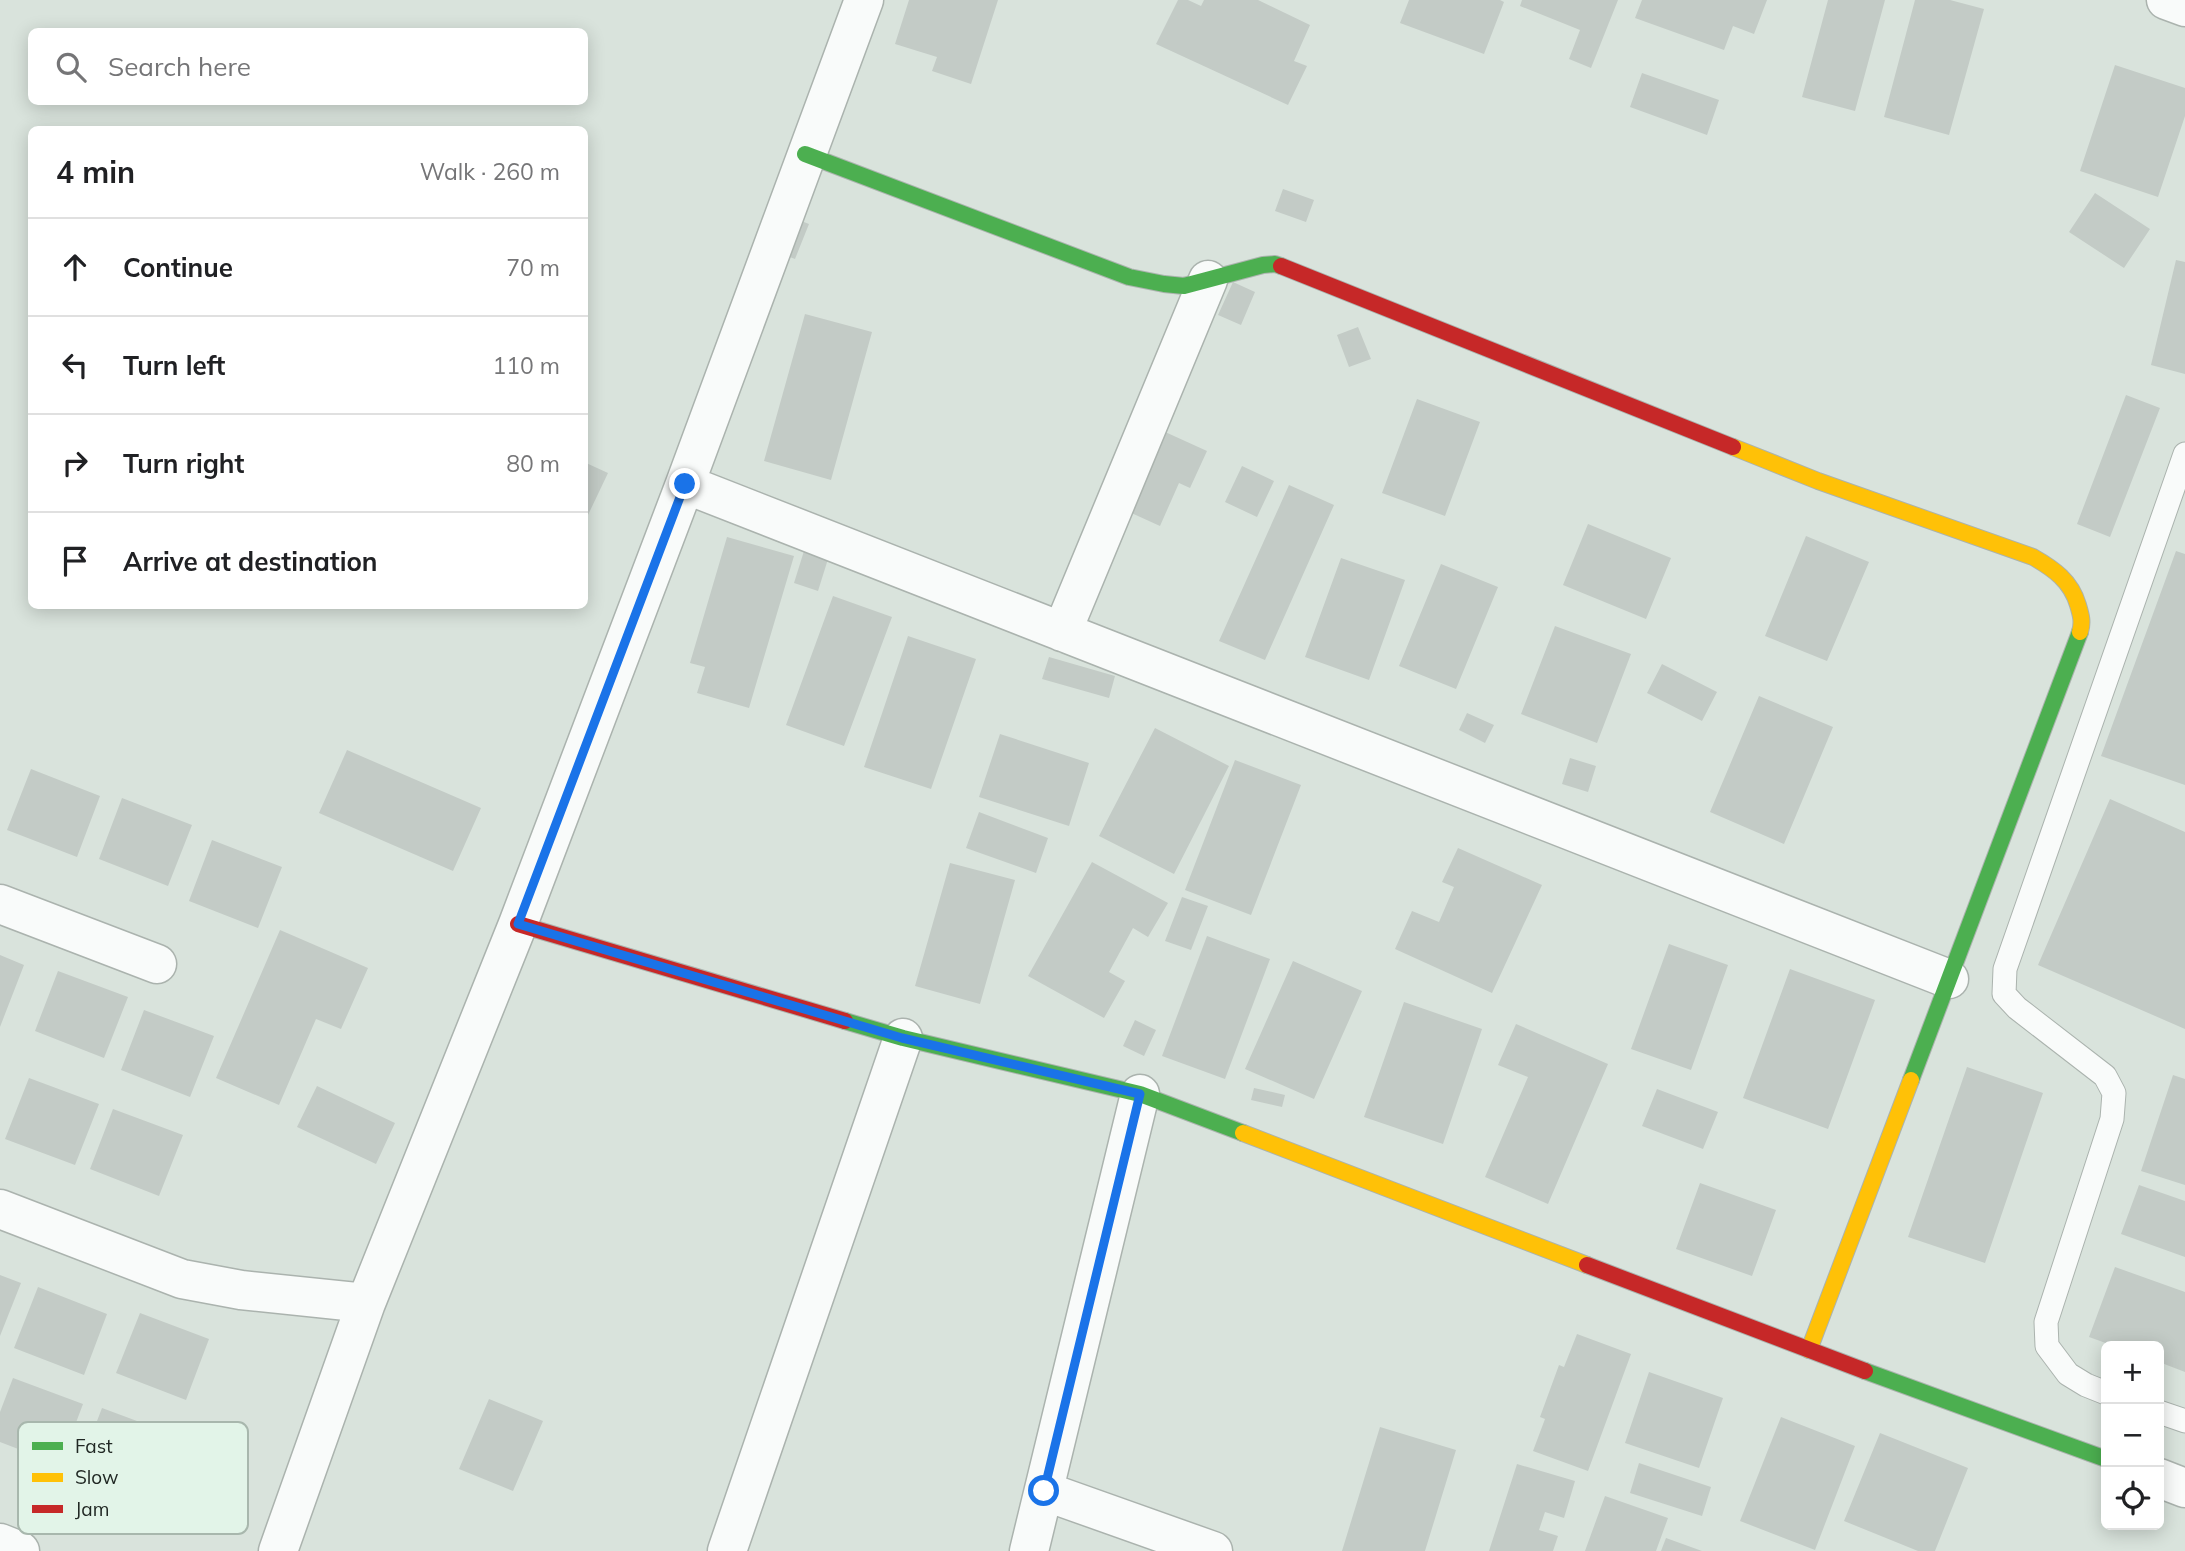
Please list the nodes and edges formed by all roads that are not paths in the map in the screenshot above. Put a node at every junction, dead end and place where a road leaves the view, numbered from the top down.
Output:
1 (864, 0) edge
2 (2166, 0) edge
3 (2185, 7) edge
4 (806, 154) junction
5 (1208, 280) junction
6 (2185, 454) edge
7 (685, 484) junction
8 (1062, 632) junction
9 (0, 904) edge
10 (518, 924) junction
11 (157, 964) dead end
12 (1949, 979) junction
13 (902, 1038) junction
14 (1140, 1094) junction
15 (0, 1209) edge
16 (366, 1303) junction
17 (1809, 1350) junction
18 (2101, 1391) edge
19 (2164, 1414) edge
20 (2185, 1421) edge
21 (2101, 1457) edge
22 (2164, 1480) edge
23 (2185, 1488) edge
24 (1044, 1491) junction
25 (0, 1543) edge
26 (20, 1551) edge
27 (278, 1551) edge
28 (727, 1551) edge
29 (1029, 1551) edge
30 (1213, 1551) edge

1 - 4 street
2 - 3 street
4 - 5 street
4 - 7 street
5 - 8 street
5 - 12 street
6 - 18 lane
7 - 8 street
7 - 10 street
8 - 12 street
9 - 11 street
10 - 13 street
10 - 16 street
12 - 17 street
13 - 14 street
13 - 28 street
14 - 17 street
14 - 24 street
15 - 16 street
16 - 27 street
17 - 21 street
19 - 20 lane
22 - 23 street
24 - 29 street
24 - 30 street
25 - 26 street

